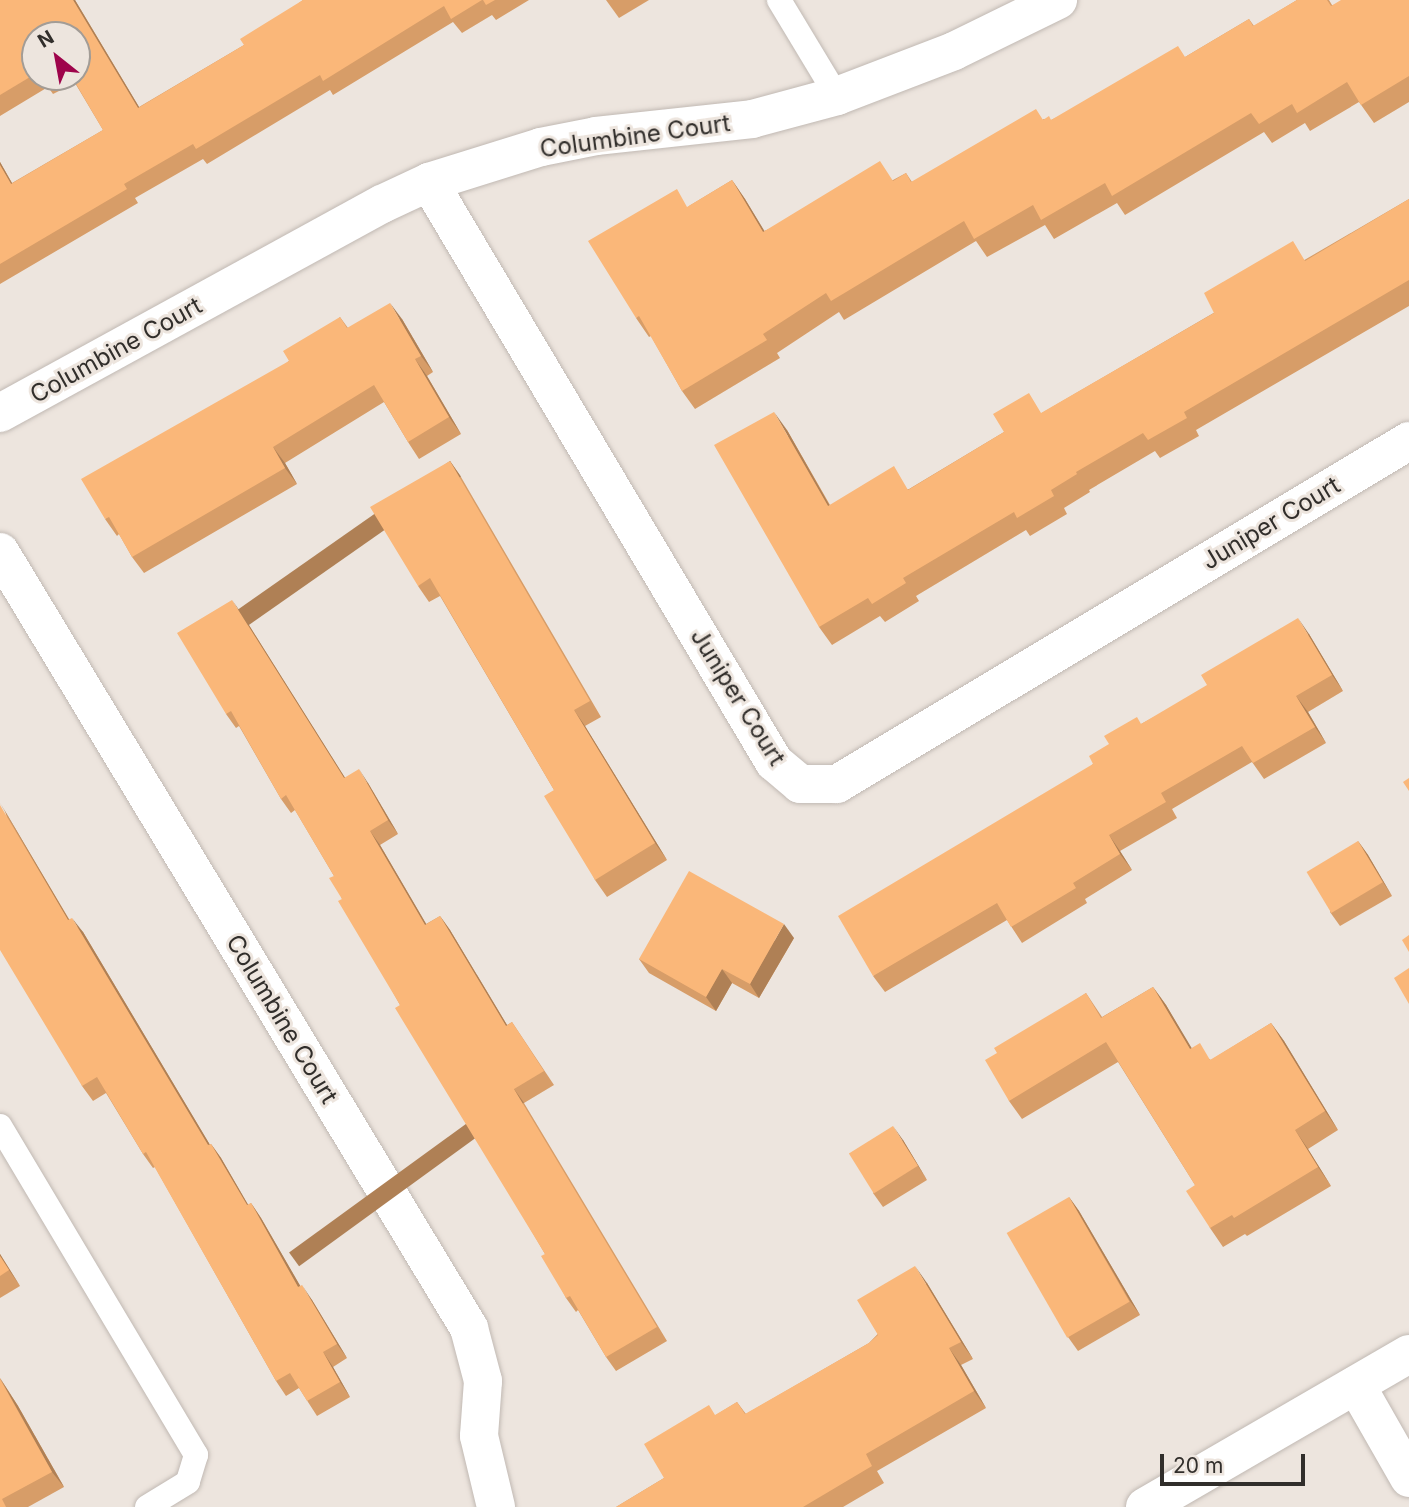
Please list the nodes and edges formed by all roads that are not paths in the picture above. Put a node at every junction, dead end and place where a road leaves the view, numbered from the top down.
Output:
1 (779, 0) edge
2 (1058, 0) edge
3 (837, 96) junction
4 (429, 182) junction
5 (0, 413) edge
6 (1409, 441) edge
7 (0, 552) edge
8 (0, 1126) edge
9 (1409, 1354) edge
10 (1356, 1385) junction
11 (1409, 1478) edge
12 (146, 1507) edge
13 (496, 1507) edge
14 (1144, 1507) edge

1 - 3 lane
2 - 3 street, Columbine Court
3 - 4 street, Columbine Court
4 - 5 street, Columbine Court
4 - 6 street, Juniper Court
7 - 13 street, Columbine Court
8 - 12 lane
9 - 10 street
10 - 11 street
10 - 14 street

